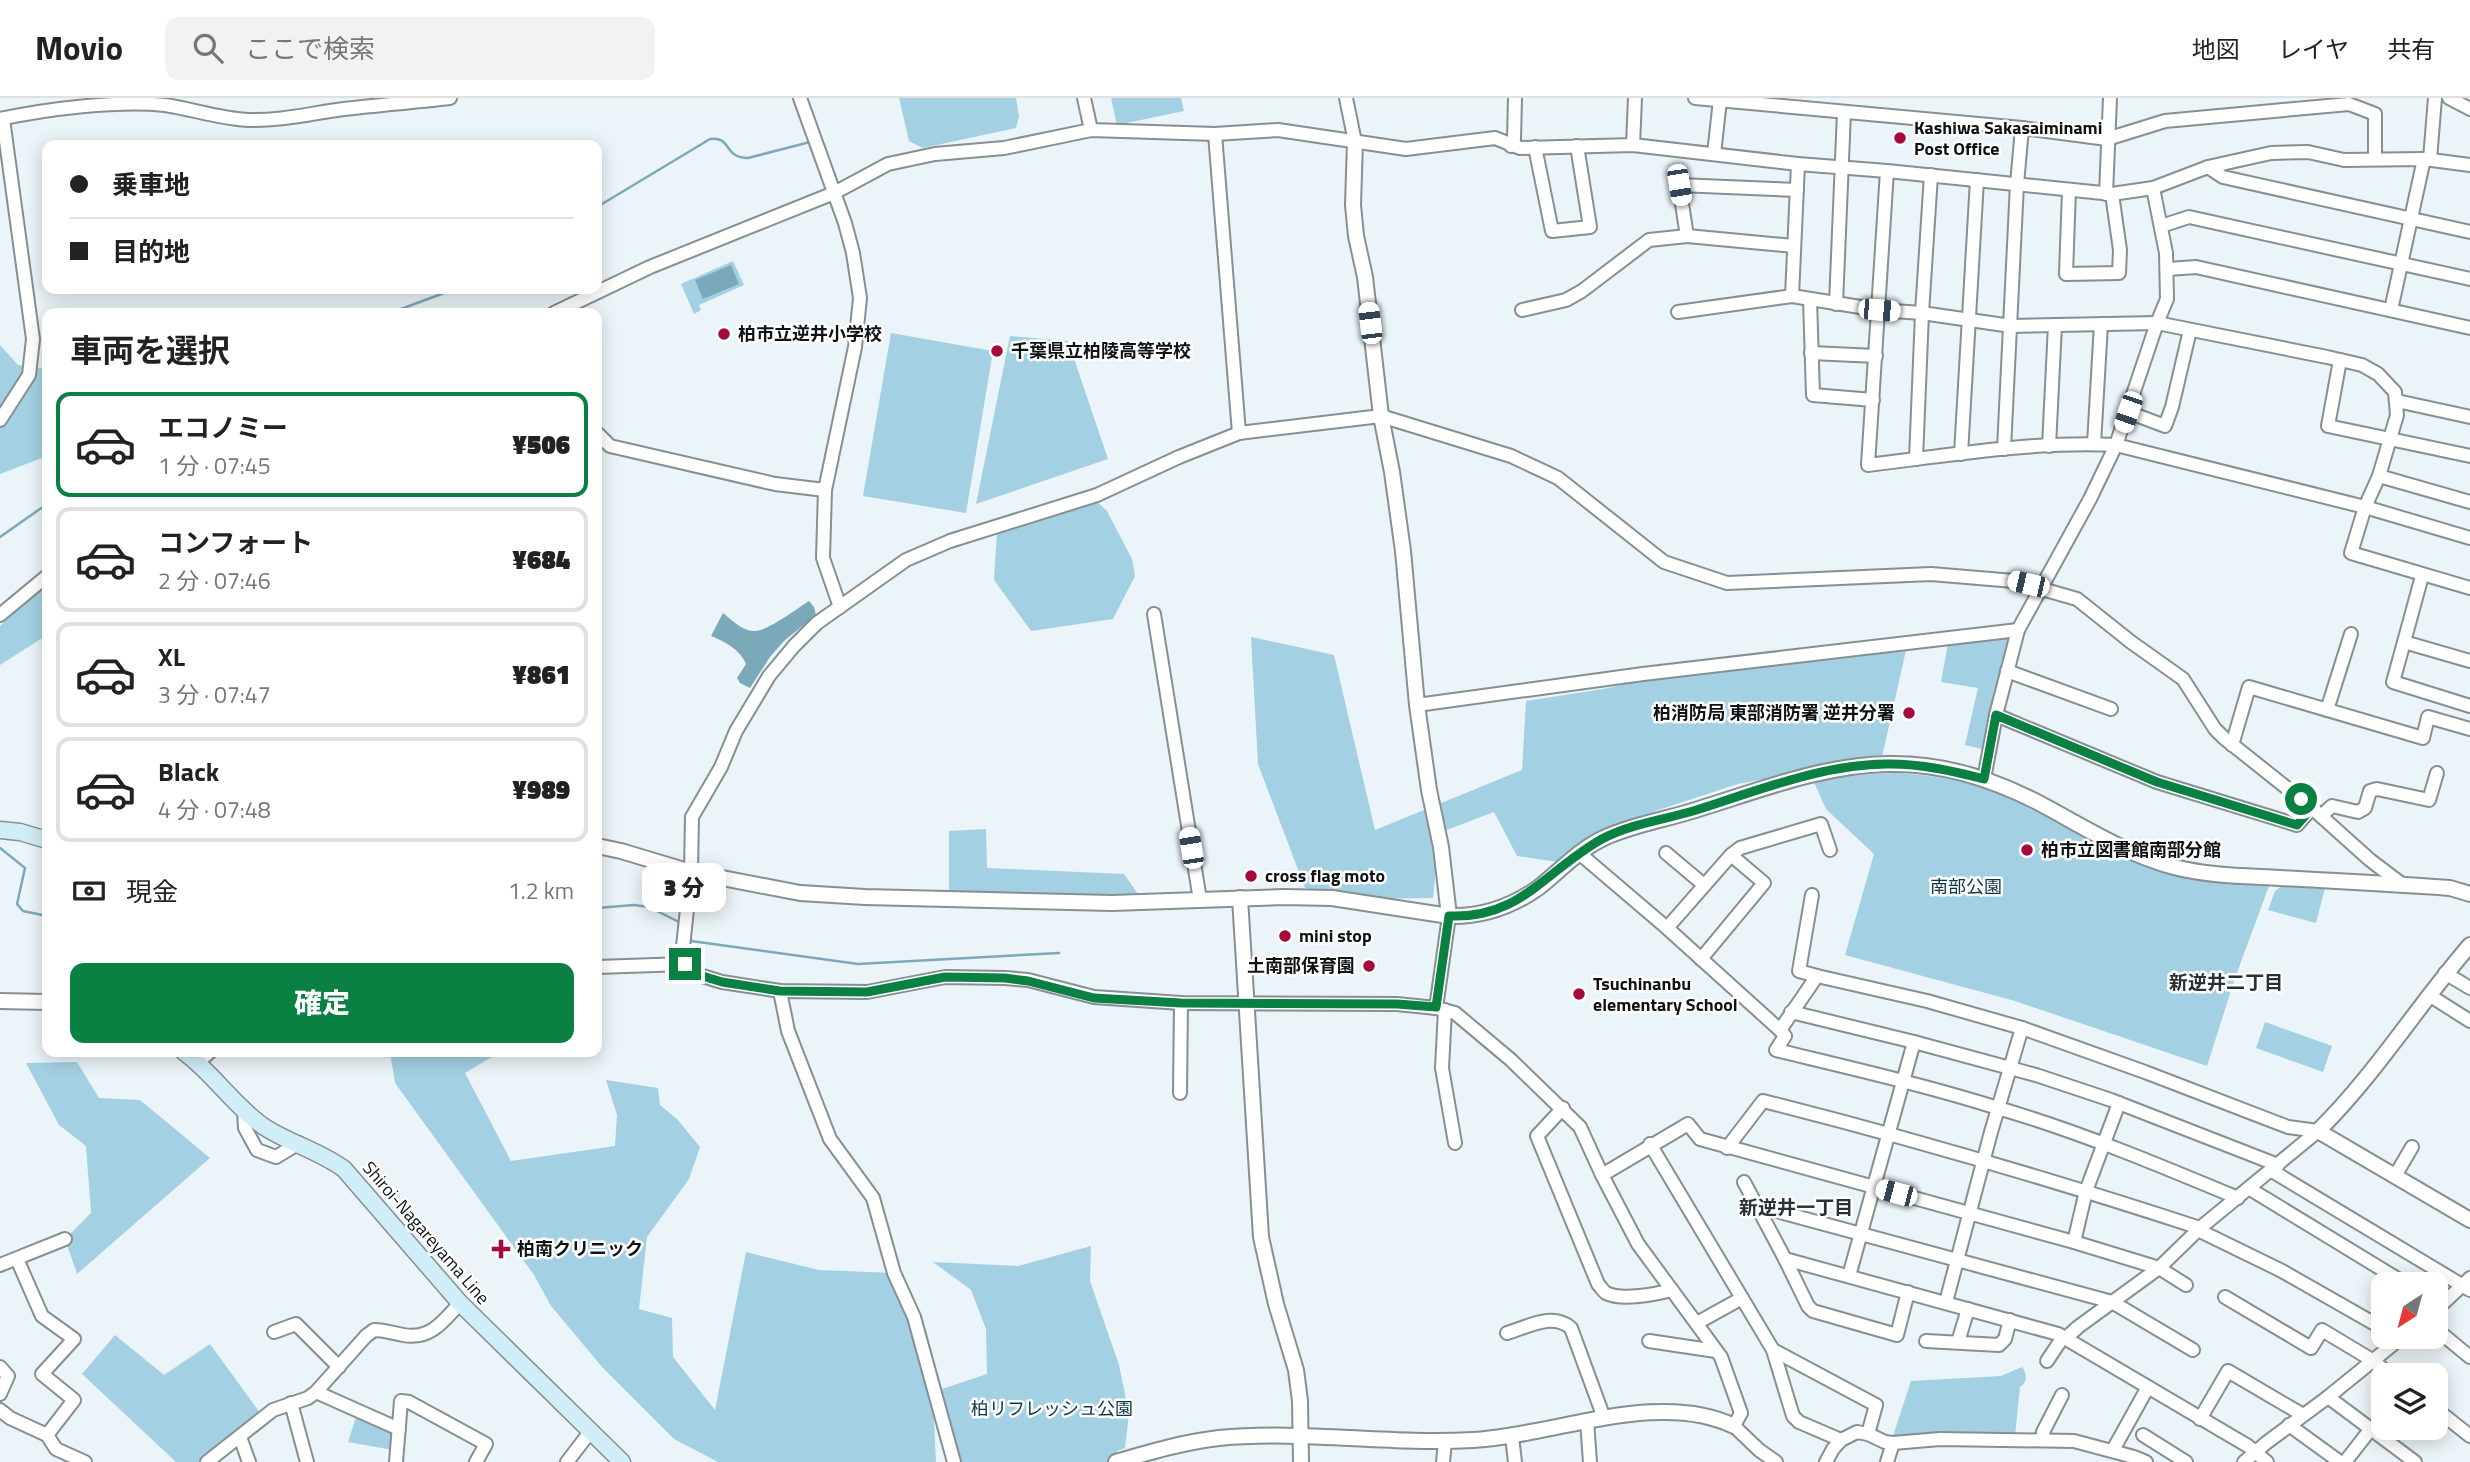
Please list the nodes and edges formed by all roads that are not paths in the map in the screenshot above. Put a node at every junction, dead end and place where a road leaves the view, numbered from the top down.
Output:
1 (450, 98) edge
2 (800, 98) edge
3 (1084, 98) edge
4 (1346, 98) edge
5 (1515, 98) edge
6 (1635, 98) edge
7 (1695, 98) edge
8 (2110, 98) edge
9 (2435, 98) edge
10 (2449, 98) edge
11 (1720, 100) junction
12 (2470, 108) edge
13 (1844, 111) junction
14 (2, 119) edge
15 (2022, 128) junction
16 (1091, 130) junction
17 (1215, 134) junction
18 (2107, 139) junction
19 (1355, 142) junction
20 (1633, 145) junction
21 (1511, 146) junction
22 (1577, 146) junction
23 (1535, 147) junction
24 (1714, 154) junction
25 (2375, 159) junction
26 (2427, 159) junction
27 (1798, 164) junction
28 (2470, 164) edge
29 (1841, 167) junction
30 (2208, 167) junction
31 (1887, 171) junction
32 (1931, 175) junction
33 (1977, 180) junction
34 (2017, 184) junction
35 (2153, 188) junction
36 (1797, 190) junction
37 (2069, 190) junction
38 (834, 192) junction
39 (2109, 194) junction
40 (2411, 219) junction
41 (2161, 226) junction
42 (2470, 232) edge
43 (1687, 236) junction
44 (1794, 246) junction
45 (2401, 265) junction
46 (2168, 269) junction
47 (2470, 279) edge
48 (602, 290) edge
49 (594, 294) edge
50 (1792, 296) junction
51 (1810, 299) junction
52 (1836, 304) junction
53 (564, 308) edge
54 (1522, 310) dead end
55 (1879, 310) junction
56 (2391, 310) junction
57 (1678, 312) dead end
58 (1922, 313) junction
59 (1968, 319) junction
60 (2157, 323) junction
61 (2101, 324) junction
62 (2055, 325) junction
63 (2011, 326) junction
64 (2470, 328) edge
65 (2190, 330) junction
66 (1811, 353) junction
67 (1876, 356) junction
68 (2340, 360) junction
69 (1873, 400) junction
70 (2397, 401) junction
71 (2128, 412) junction
72 (1381, 416) junction
73 (2470, 417) edge
74 (0, 420) edge
75 (1239, 433) junction
76 (2390, 437) junction
77 (602, 438) edge
78 (2094, 444) junction
79 (2116, 445) junction
80 (2049, 446) junction
81 (2004, 449) junction
82 (1961, 454) junction
83 (2470, 456) edge
84 (1916, 459) junction
85 (2379, 476) junction
86 (825, 490) junction
87 (2470, 502) edge
88 (2365, 507) junction
89 (2470, 537) edge
90 (2422, 576) junction
91 (42, 580) edge
92 (2042, 588) junction
93 (2470, 588) edge
94 (840, 607) junction
95 (1154, 614) dead end
96 (0, 615) edge
97 (2018, 630) junction
98 (2351, 634) dead end
99 (2403, 642) junction
100 (2470, 661) edge
101 (2007, 671) junction
102 (1417, 705) junction
103 (2470, 705) edge
104 (2110, 709) dead end
105 (2327, 710) junction
106 (1996, 715) junction
107 (2470, 729) edge
108 (2232, 745) junction
109 (2437, 773) dead end
110 (1984, 779) junction
111 (2316, 812) junction
112 (0, 830) edge
113 (42, 839) edge
114 (602, 847) edge
115 (1830, 850) dead end
116 (1578, 853) junction
117 (1666, 853) dead end
118 (1731, 855) junction
119 (691, 872) junction
120 (2403, 885) junction
121 (1704, 886) junction
122 (2470, 894) edge
123 (1812, 895) dead end
124 (1240, 898) junction
125 (1200, 901) junction
126 (1449, 916) junction
127 (1667, 928) junction
128 (2470, 945) edge
129 (1701, 959) junction
130 (685, 964) junction
131 (602, 967) edge
132 (2445, 973) junction
133 (1817, 976) junction
134 (2470, 988) edge
135 (780, 991) junction
136 (2429, 995) junction
137 (0, 1001) edge
138 (42, 1002) edge
139 (1181, 1003) junction
140 (1247, 1003) junction
141 (1441, 1009) junction
142 (1791, 1012) junction
143 (2470, 1021) edge
144 (2022, 1028) junction
145 (1780, 1030) junction
146 (1914, 1042) junction
147 (204, 1057) edge
148 (2010, 1068) junction
149 (1902, 1081) junction
150 (1180, 1093) dead end
151 (2119, 1103) junction
152 (1563, 1108) junction
153 (1999, 1108) junction
154 (244, 1110) junction
155 (2318, 1131) junction
156 (1887, 1132) junction
157 (299, 1143) junction
158 (1455, 1143) dead end
159 (2103, 1143) junction
160 (1650, 1144) junction
161 (2412, 1147) dead end
162 (1727, 1148) junction
163 (1983, 1161) junction
164 (2275, 1168) junction
165 (1602, 1175) junction
166 (2395, 1176) junction
167 (1744, 1182) dead end
168 (1872, 1187) junction
169 (2250, 1189) junction
170 (2086, 1191) junction
171 (2238, 1198) junction
172 (1759, 1210) junction
173 (1968, 1213) junction
174 (2470, 1220) edge
175 (2199, 1229) junction
176 (1859, 1234) junction
177 (65, 1239) dead end
178 (2074, 1242) junction
179 (17, 1259) junction
180 (1785, 1259) junction
181 (1956, 1260) junction
182 (0, 1265) edge
183 (2159, 1268) junction
184 (2386, 1272) edge
185 (1849, 1276) junction
186 (2468, 1284) edge
187 (2186, 1285) dead end
188 (1672, 1290) junction
189 (1908, 1292) junction
190 (2225, 1297) dead end
191 (1742, 1298) junction
192 (2448, 1298) edge
193 (1945, 1302) junction
194 (2112, 1302) junction
195 (460, 1303) junction
196 (1968, 1309) junction
197 (2010, 1320) junction
198 (2371, 1322) edge
199 (1697, 1323) junction
200 (274, 1332) dead end
201 (1507, 1333) dead end
202 (2064, 1338) junction
203 (2448, 1339) edge
204 (1926, 1340) dead end
205 (1649, 1342) dead end
206 (1958, 1342) junction
207 (2385, 1349) edge
208 (1773, 1350) junction
209 (2193, 1350) dead end
210 (1716, 1351) junction
211 (2470, 1357) edge
212 (2372, 1360) junction
213 (2047, 1361) dead end
214 (2376, 1363) edge
215 (0, 1367) edge
216 (339, 1367) junction
217 (2148, 1387) junction
218 (316, 1392) junction
219 (0, 1394) edge
220 (2062, 1395) dead end
221 (2328, 1397) junction
222 (290, 1403) junction
223 (0, 1410) edge
224 (2302, 1415) junction
225 (1604, 1418) junction
226 (2200, 1419) junction
227 (2448, 1419) edge
228 (1587, 1421) junction
229 (2290, 1425) junction
230 (1734, 1426) junction
231 (399, 1429) junction
232 (2370, 1430) junction
233 (590, 1432) junction
234 (1868, 1434) junction
235 (47, 1435) junction
236 (2143, 1435) dead end
237 (2470, 1436) edge
238 (240, 1437) junction
239 (1301, 1437) junction
240 (1512, 1437) junction
241 (1841, 1440) junction
242 (2043, 1440) junction
243 (1445, 1441) junction
244 (1893, 1443) junction
245 (2113, 1450) junction
246 (2249, 1457) edge
247 (85, 1462) edge
248 (207, 1462) edge
249 (249, 1462) edge
250 (307, 1462) edge
251 (396, 1462) edge
252 (476, 1462) edge
253 (567, 1462) edge
254 (622, 1462) edge
255 (954, 1462) edge
256 (1116, 1462) edge
257 (1301, 1462) edge
258 (1443, 1462) edge
259 (1515, 1462) edge
260 (1590, 1462) edge
261 (1776, 1462) edge
262 (1826, 1462) edge
263 (1887, 1462) edge
264 (2144, 1462) edge
265 (2186, 1462) edge
266 (2267, 1462) edge
267 (2342, 1462) edge
268 (2414, 1462) edge

1 - 14 street
2 - 38 street
3 - 16 street
4 - 19 street
5 - 21 street
6 - 20 street
7 - 11 street
8 - 18 street
9 - 26 street
10 - 12 street
11 - 13 street
11 - 24 street
13 - 15 street
13 - 29 street
14 - 74 street
15 - 18 street
15 - 34 street
16 - 17 street
16 - 38 street
17 - 19 street
17 - 75 street
18 - 25 street
18 - 39 street
19 - 21 street
19 - 72 street
20 - 22 street
20 - 24 street
21 - 23 street
22 - 23 street
22 - 23 street
24 - 27 street
25 - 26 street
25 - 30 street
26 - 28 street
26 - 40 street
27 - 29 street
27 - 36 street
29 - 31 street
29 - 52 street
30 - 35 street
30 - 40 street
31 - 32 street
31 - 55 street
32 - 33 street
32 - 58 street
33 - 34 street
33 - 59 street
34 - 37 street
34 - 63 street
35 - 39 street
35 - 41 street
36 - 43 street
36 - 44 street
37 - 39 street
37 - 39 street
38 - 48 street
38 - 86 street
40 - 42 street
40 - 45 street
41 - 45 street
41 - 46 street
43 - 44 street
43 - 54 street
44 - 50 street
45 - 47 street
45 - 56 street
46 - 56 street
46 - 60 street
49 - 53 street
50 - 51 street
50 - 57 street
51 - 52 street
51 - 66 street
52 - 55 street
55 - 58 street
55 - 67 street
56 - 64 street
58 - 59 street
58 - 84 street
59 - 63 street
59 - 82 street
60 - 61 street
60 - 65 street
60 - 71 street
61 - 62 street
61 - 78 street
62 - 63 street
62 - 80 street
63 - 81 street
65 - 68 street
65 - 71 street
66 - 67 street
66 - 69 street
67 - 69 street
68 - 70 street
68 - 76 street
69 - 84 street
70 - 73 street
70 - 76 street
71 - 79 street
72 - 75 street
72 - 92 street
72 - 102 street
75 - 94 street
76 - 83 street
76 - 85 street
77 - 86 street
78 - 79 street
78 - 80 street
79 - 88 street
79 - 92 street
80 - 81 street
81 - 82 street
82 - 84 street
85 - 87 street
85 - 88 street
86 - 94 street
88 - 89 street
88 - 90 street
90 - 93 street
90 - 99 street
91 - 96 street
92 - 97 street
92 - 108 street
94 - 119 street
95 - 125 street
97 - 101 street
97 - 102 street
98 - 105 street
99 - 100 street
99 - 103 street
101 - 104 street
101 - 106 street
102 - 126 street
105 - 107 street
105 - 108 street
106 - 110 street
106 - 111 street
108 - 111 street
109 - 111 street
110 - 116 street
110 - 120 street
111 - 120 street
112 - 113 main road
114 - 119 street
115 - 118 street
116 - 126 street
116 - 127 street
117 - 121 street
118 - 121 street
118 - 129 street
119 - 125 street
119 - 130 street
120 - 122 street
121 - 127 street
123 - 133 street
124 - 125 street
124 - 126 street
124 - 140 street
126 - 141 street
127 - 129 street
128 - 132 street
129 - 145 street
130 - 131 street
130 - 135 street
132 - 134 street
132 - 136 street
133 - 142 street
133 - 144 street
135 - 139 street
135 - 255 street
136 - 143 street
136 - 155 street
137 - 138 street
139 - 140 street
139 - 150 street
140 - 141 street
140 - 239 street
141 - 152 street
141 - 158 street
142 - 145 street
142 - 146 street
144 - 148 street
144 - 155 street
145 - 149 street
146 - 148 street
146 - 149 street
147 - 154 main road, Shiroi-Nagareyama Line
148 - 151 street
148 - 153 street
149 - 153 street
149 - 156 street
151 - 159 street
151 - 164 street
152 - 165 street
152 - 188 street
153 - 159 street
153 - 163 street
154 - 157 main road, Shiroi-Nagareyama Line
154 - 157 street
155 - 164 street
155 - 166 street
156 - 162 street
156 - 163 street
156 - 168 street
157 - 195 main road, Shiroi-Nagareyama Line
159 - 170 street
159 - 171 street
160 - 162 street
160 - 165 street
160 - 191 street
161 - 166 street
162 - 168 street
163 - 170 street
163 - 173 street
164 - 169 street
164 - 186 street
165 - 188 street
166 - 174 street
167 - 172 street
168 - 173 street
168 - 176 street
169 - 171 street
169 - 184 street
170 - 175 street
170 - 178 street
171 - 175 street
172 - 176 street
172 - 180 street
173 - 178 street
173 - 181 street
175 - 183 street
175 - 198 street
176 - 181 street
176 - 185 street
177 - 179 street
178 - 183 street
179 - 182 street
179 - 235 street
180 - 185 street
180 - 189 street
181 - 193 street
181 - 194 street
183 - 187 street
183 - 194 street
185 - 189 street
186 - 192 street
188 - 199 street
189 - 193 street
190 - 212 street
191 - 199 street
191 - 208 street
193 - 196 street
194 - 202 street
194 - 209 street
195 - 216 street
195 - 233 main road, Shiroi-Nagareyama Line
196 - 197 street
196 - 206 street
197 - 202 street
197 - 206 street
199 - 210 street
200 - 216 street
201 - 225 street
202 - 213 street
202 - 217 street
203 - 211 street
204 - 206 street
205 - 210 street
207 - 212 street
208 - 234 street
208 - 241 street
210 - 230 street
212 - 214 street
212 - 221 street
215 - 219 street
216 - 218 street
217 - 226 street
217 - 245 street
218 - 222 street
218 - 231 street
220 - 242 street
221 - 224 street
221 - 232 street
222 - 238 street
222 - 250 street
223 - 235 street
224 - 226 street
224 - 229 street
225 - 228 street
225 - 230 street
226 - 246 street
227 - 237 street
228 - 240 street
228 - 260 street
229 - 246 street
229 - 267 street
230 - 261 street
231 - 251 street
231 - 252 street
232 - 267 street
232 - 268 street
233 - 253 street
233 - 254 main road, Shiroi-Nagareyama Line
234 - 241 street
234 - 244 street
235 - 247 street
236 - 265 street
238 - 248 street
238 - 249 street
239 - 243 street
239 - 256 street
239 - 257 street
240 - 243 street
240 - 259 street
241 - 262 street
242 - 244 street
242 - 245 street
243 - 258 street
244 - 263 street
245 - 264 street
246 - 266 street

